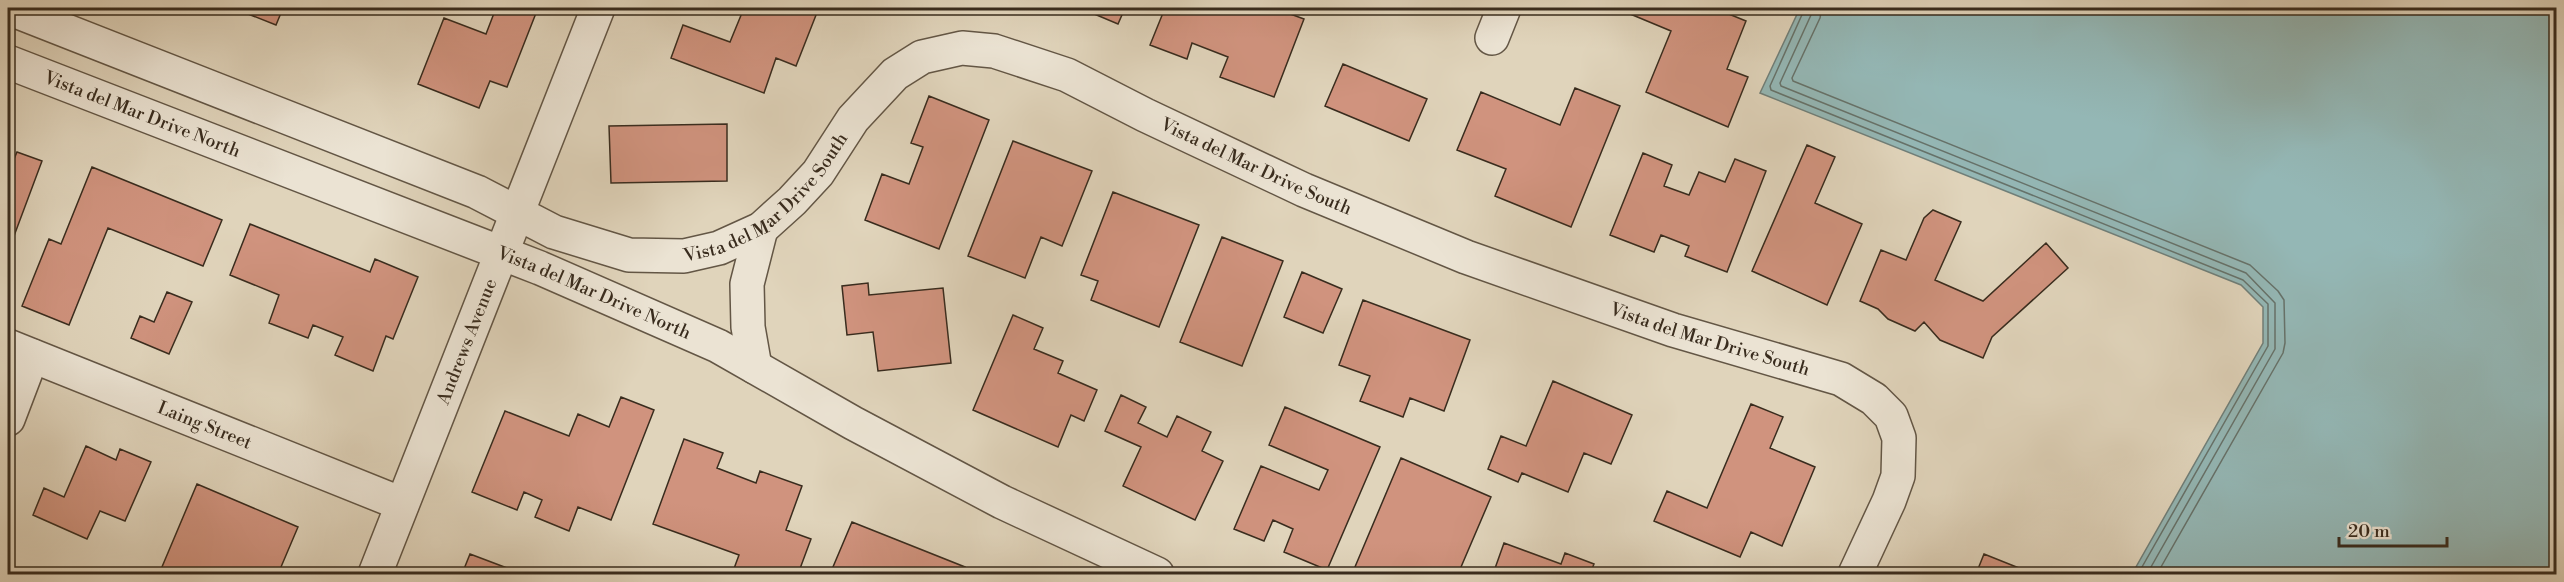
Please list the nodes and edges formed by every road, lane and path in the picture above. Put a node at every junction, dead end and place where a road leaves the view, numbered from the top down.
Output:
1 (8, 8) edge
2 (598, 8) edge
3 (1503, 8) edge
4 (1492, 38) dead end
5 (8, 62) edge
6 (517, 213) junction
7 (761, 228) junction
8 (501, 252) junction
9 (20, 351) edge
10 (755, 367) junction
11 (8, 419) edge
12 (402, 504) junction
13 (375, 574) edge
14 (1157, 574) edge
15 (1855, 574) edge

1 - 6 street
2 - 6 street, Andrews Avenue
3 - 4 street
5 - 8 street, Vista del Mar Drive North
6 - 7 street, Vista del Mar Drive South
6 - 8 street, Andrews Avenue
7 - 10 street
7 - 15 street, Vista del Mar Drive South
8 - 10 street, Vista del Mar Drive North
8 - 12 street, Andrews Avenue
9 - 11 street
9 - 12 street, Laing Street
10 - 14 street, Vista del Mar Drive North
12 - 13 street, Andrews Avenue

